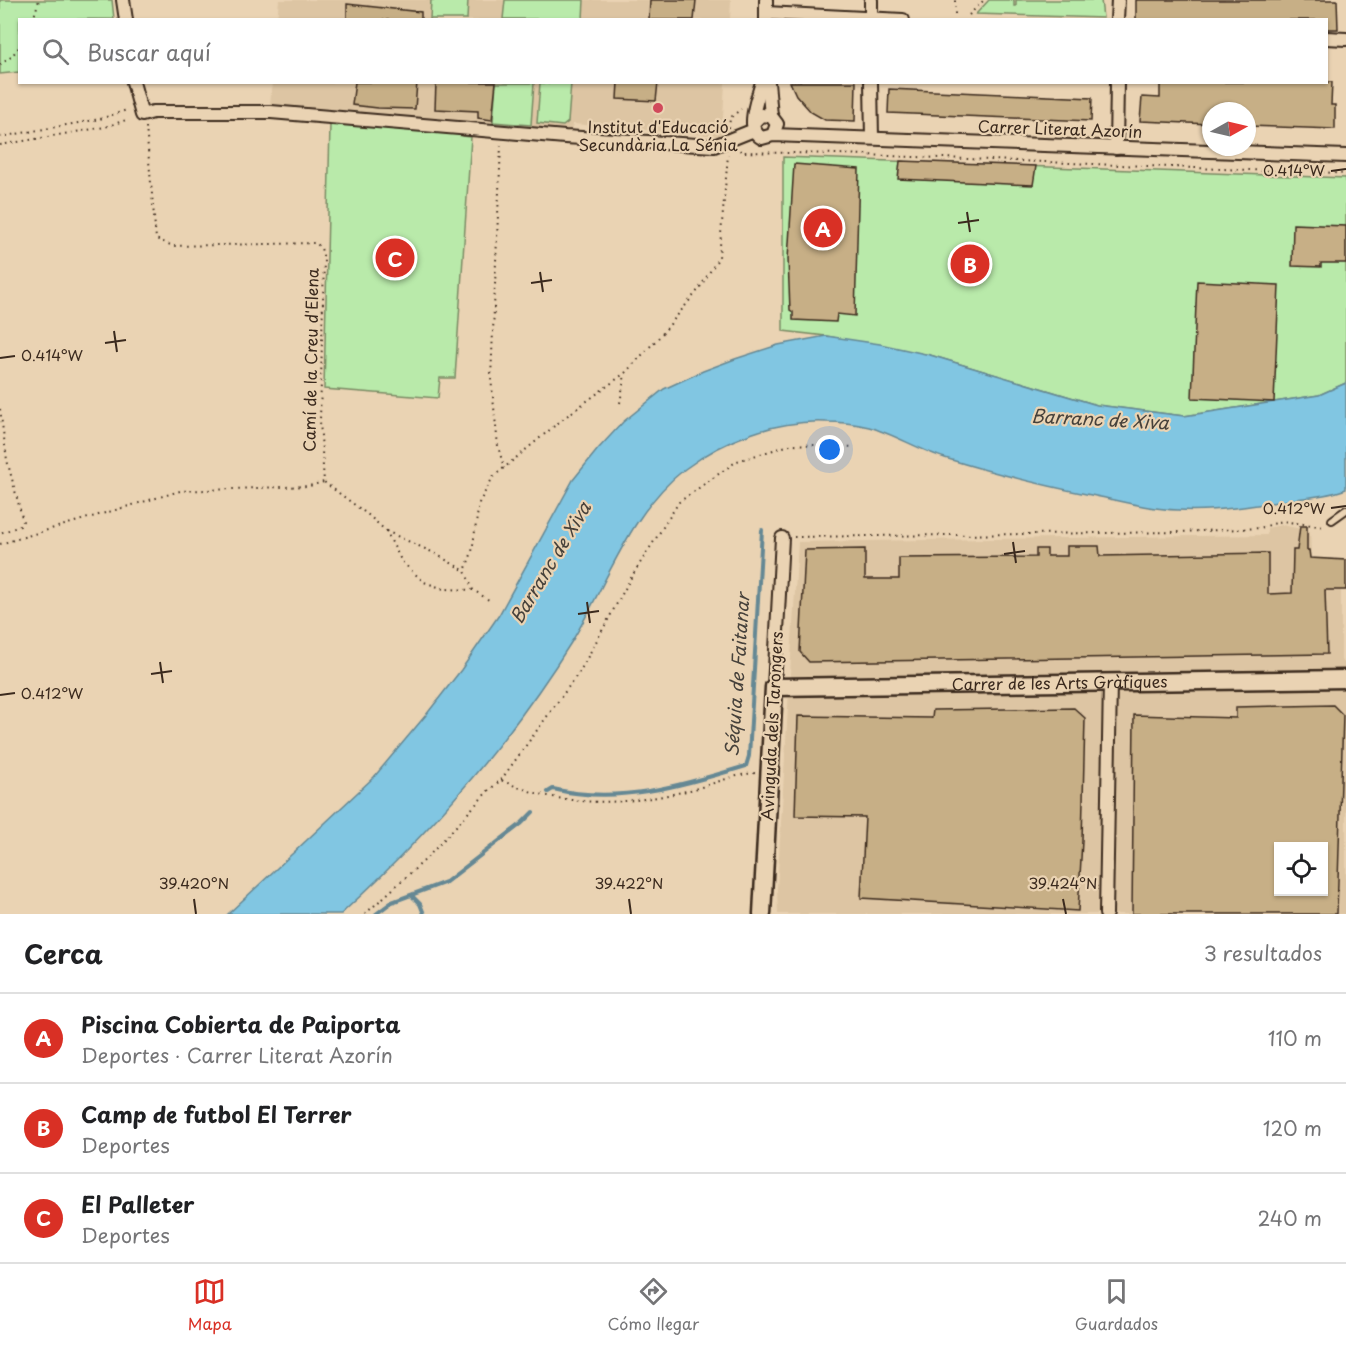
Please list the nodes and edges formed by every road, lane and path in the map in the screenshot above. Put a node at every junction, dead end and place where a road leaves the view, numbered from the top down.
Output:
1 (39, 0) edge
2 (123, 0) edge
3 (766, 0) edge
4 (871, 0) edge
5 (955, 0) edge
6 (984, 0) edge
7 (1118, 0) edge
8 (955, 14) dead end
9 (969, 15) dead end
10 (766, 16) edge
11 (34, 18) edge
12 (126, 18) edge
13 (836, 18) edge
14 (871, 18) edge
15 (1117, 18) edge
16 (1328, 38) edge
17 (1346, 39) edge
18 (18, 48) edge
19 (0, 65) edge
20 (133, 84) edge
21 (761, 84) edge
22 (768, 84) edge
23 (871, 84) edge
24 (1117, 84) edge
25 (136, 112) junction
26 (771, 116) junction
27 (754, 127) junction
28 (501, 131) junction
29 (773, 135) junction
30 (0, 137) edge
31 (872, 138) junction
32 (729, 141) junction
33 (0, 145) edge
34 (1116, 148) junction
35 (789, 153) dead end
36 (1346, 156) edge
37 (1346, 174) edge
38 (626, 373) junction
39 (620, 403) dead end
40 (0, 409) edge
41 (853, 447) dead end
42 (504, 468) junction
43 (324, 482) junction
44 (1346, 510) edge
45 (1332, 520) joint
46 (386, 531) junction
47 (0, 532) edge
48 (782, 538) joint
49 (0, 544) edge
50 (465, 571) junction
51 (473, 590) junction
52 (489, 600) dead end
53 (1346, 679) edge
54 (1110, 682) junction
55 (774, 687) junction
56 (770, 772) junction
57 (501, 780) junction
58 (365, 914) edge
59 (762, 914) edge
60 (773, 914) edge
61 (1106, 914) edge

1 - 11 path
2 - 12 street
3 - 10 street
4 - 14 street
5 - 8 path
6 - 9 path
7 - 15 street
10 - 13 street
16 - 17 street
18 - 19 path
20 - 25 street
21 - 27 street
22 - 26 street
23 - 31 street
24 - 34 street
25 - 28 street
25 - 30 path
25 - 33 path
25 - 43 path, Camí de la Creu d'Elena
26 - 27 street
26 - 29 street
27 - 29 street
27 - 32 street
28 - 32 street
28 - 42 path
29 - 31 street, Carrer Literat Azorín
31 - 34 street, Carrer Literat Azorín
32 - 38 path
34 - 36 street, Carrer Literat Azorín
35 - 37 path
38 - 39 path
38 - 42 path
40 - 47 path
41 - 57 path
42 - 50 path
43 - 46 path
43 - 49 path
44 - 45 lane
45 - 48 path
46 - 50 path
46 - 51 path
48 - 55 street, Avinguda dels Tarongers
50 - 51 path
51 - 52 path
53 - 54 street, Carrer de les Arts Gràfiques
54 - 55 street, Carrer de les Arts Gràfiques
54 - 61 street
55 - 56 street, Avinguda dels Tarongers
56 - 57 path
56 - 59 street, Avinguda dels Tarongers
57 - 58 path
59 - 60 street

